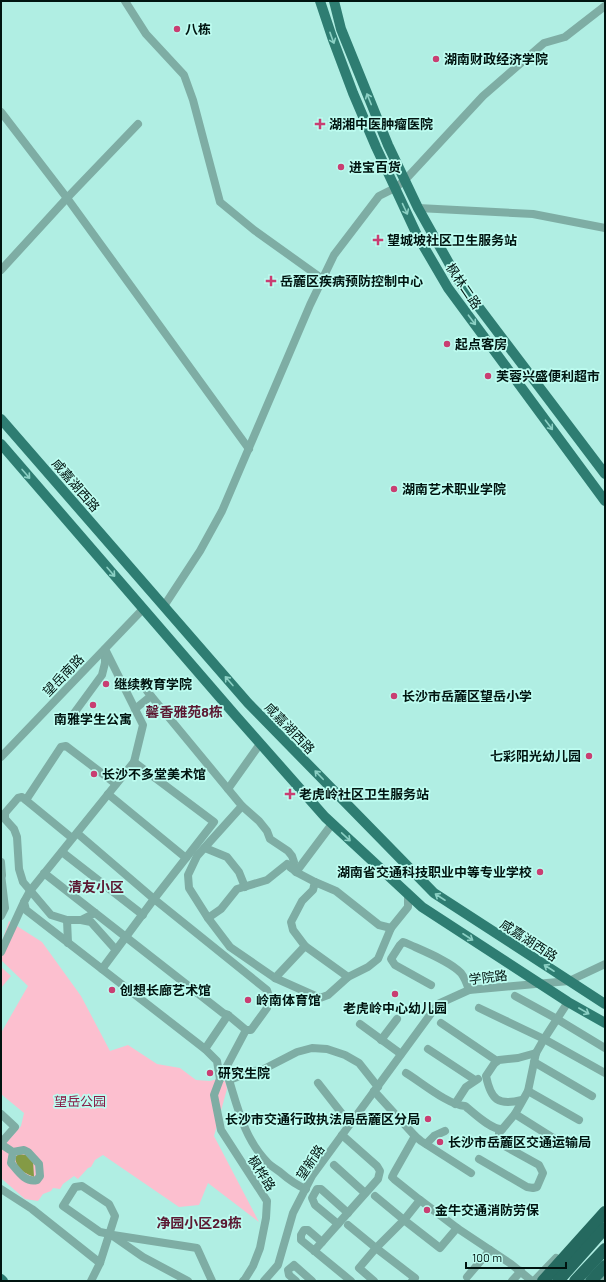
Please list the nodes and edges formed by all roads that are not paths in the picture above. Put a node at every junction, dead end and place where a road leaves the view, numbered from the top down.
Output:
1 (125, 1) edge
2 (320, 1) edge
3 (334, 1) edge
4 (605, 6) edge
5 (1, 112) edge
6 (138, 124) dead end
7 (405, 180) junction
8 (395, 188) junction
9 (67, 198) junction
10 (418, 208) junction
11 (605, 228) edge
12 (1, 270) edge
13 (325, 281) junction
14 (1, 419) edge
15 (1, 444) edge
16 (249, 449) junction
17 (605, 474) edge
18 (604, 498) edge
19 (164, 606) junction
20 (142, 609) junction
21 (105, 649) junction
22 (134, 709) junction
23 (72, 716) dead end
24 (260, 744) junction
25 (1, 757) edge
26 (134, 762) junction
27 (116, 784) junction
28 (228, 789) junction
29 (108, 794) junction
30 (26, 800) junction
31 (242, 806) junction
32 (332, 824) junction
33 (74, 836) junction
34 (205, 848) junction
35 (62, 852) junction
36 (186, 858) junction
37 (1, 862) edge
38 (293, 870) junction
39 (44, 873) junction
40 (1, 874) edge
41 (314, 882) junction
42 (245, 887) junction
43 (30, 891) junction
44 (408, 895) junction
45 (154, 899) junction
46 (24, 902) junction
47 (3, 907) edge
48 (96, 913) junction
49 (143, 915) junction
50 (1, 916) edge
51 (208, 918) junction
52 (67, 920) junction
53 (81, 920) junction
54 (391, 928) junction
55 (127, 937) junction
56 (68, 943) junction
57 (305, 946) junction
58 (116, 950) junction
59 (1, 952) edge
60 (605, 964) edge
61 (102, 970) junction
62 (275, 978) junction
63 (348, 978) junction
64 (569, 981) junction
65 (540, 984) junction
66 (431, 985) dead end
67 (469, 990) junction
68 (515, 996) dead end
69 (568, 1002) junction
70 (605, 1004) edge
71 (479, 1008) dead end
72 (228, 1015) junction
73 (397, 1019) dead end
74 (557, 1019) junction
75 (442, 1023) dead end
76 (605, 1023) edge
77 (360, 1024) dead end
78 (246, 1030) junction
79 (544, 1039) junction
80 (381, 1040) junction
81 (205, 1048) junction
82 (605, 1048) edge
83 (428, 1049) dead end
84 (401, 1054) junction
85 (535, 1057) junction
86 (497, 1061) junction
87 (394, 1064) joint
88 (406, 1073) dead end
89 (605, 1073) edge
90 (486, 1076) junction
91 (220, 1079) junction
92 (475, 1080) junction
93 (318, 1083) dead end
94 (376, 1089) junction
95 (528, 1091) junction
96 (592, 1096) dead end
97 (522, 1100) junction
98 (455, 1104) junction
99 (1, 1114) edge
100 (515, 1114) junction
101 (579, 1120) dead end
102 (350, 1124) junction
103 (502, 1128) junction
104 (445, 1131) dead end
105 (342, 1135) junction
106 (415, 1136) junction
107 (1, 1144) edge
108 (426, 1144) junction
109 (561, 1144) dead end
110 (13, 1152) dead end
111 (479, 1159) dead end
112 (334, 1165) dead end
113 (471, 1173) dead end
114 (306, 1189) junction
115 (1, 1190) edge
116 (365, 1193) junction
117 (375, 1196) dead end
118 (420, 1200) junction
119 (605, 1204) edge
120 (605, 1212) edge
121 (348, 1213) junction
122 (404, 1220) junction
123 (338, 1224) junction
124 (348, 1225) dead end
125 (457, 1228) junction
126 (605, 1228) edge
127 (110, 1234) junction
128 (322, 1242) junction
129 (376, 1248) junction
130 (605, 1249) edge
131 (490, 1250) junction
132 (314, 1251) junction
133 (100, 1262) junction
134 (605, 1266) edge
135 (521, 1271) junction
136 (467, 1277) dead end
137 (1, 1279) edge
138 (3, 1281) edge
139 (91, 1281) edge
140 (188, 1281) edge
141 (212, 1281) edge
142 (243, 1281) edge
143 (264, 1281) edge
144 (296, 1281) edge
145 (312, 1281) edge
146 (352, 1281) edge
147 (374, 1281) edge
148 (412, 1281) edge
149 (512, 1281) edge
150 (533, 1281) edge
151 (543, 1281) edge
152 (558, 1281) edge
153 (575, 1281) edge
154 (591, 1281) edge

1 - 13 street
2 -> 8 main road, 枫林二路
7 -> 3 main road, 枫林二路
4 - 7 street
5 - 9 street
6 - 9 street
7 - 8 street
7 - 10 main road, 枫林二路
8 - 13 street
8 -> 18 main road, 枫林二路
9 - 12 street
9 - 16 street
10 - 11 street
10 - 17 main road, 枫林二路
13 - 16 street
14 - 19 main road, 咸嘉湖西路
15 -> 20 main road
16 - 19 street
64 -> 19 main road, 咸嘉湖西路
20 - 21 street, 望岳南路
20 - 24 main road
21 - 22 street
21 - 23 street
21 - 25 street, 望岳南路
22 - 26 street
22 - 28 street
24 - 28 street
24 - 32 main road
26 - 27 street
26 - 36 street
27 - 29 street
27 - 30 street
28 - 31 street
29 - 33 street
29 - 36 street
30 - 33 street
30 - 43 street
31 - 34 street
31 - 38 street
32 - 38 street
32 -> 44 main road
33 - 35 street
33 - 45 street
34 - 42 street
34 - 51 street
35 - 39 street
35 - 49 street
36 - 45 street
37 - 40 street
38 - 41 street
38 - 42 street
39 - 43 street
39 - 48 street
40 - 47 street
41 - 54 street
41 - 57 street
42 - 51 street
43 - 46 street
43 - 52 street
44 - 54 street
44 -> 65 main road
45 - 49 street
45 - 78 street
46 - 56 street
46 - 59 street
47 - 50 street
48 - 53 street
48 - 55 street
49 - 55 street
51 - 62 street
52 - 53 street
52 - 56 street
53 - 58 street
54 - 63 street
55 - 58 street
55 - 72 street
56 - 61 street
57 - 62 street
57 - 63 street
58 - 61 street
60 - 64 street, 学院路
61 - 81 street
62 - 63 street
64 - 65 street, 学院路
64 - 70 main road, 咸嘉湖西路
65 - 67 street, 学院路
65 - 69 main road
66 - 67 street
67 - 84 street, 学院路
68 - 74 street
69 - 74 street
69 -> 76 main road
71 - 79 street
72 - 78 street
72 - 81 street
73 - 80 street
74 - 79 street
74 - 82 street
75 - 86 street
77 - 80 street
78 - 91 street, 枫桦路
79 - 85 street
79 - 89 street
80 - 84 street
81 - 91 street
83 - 92 street
84 - 87 street, 学院路
85 - 86 street
85 - 95 street
85 - 96 street
86 - 90 street
87 - 94 street, 望新路
88 - 98 street
90 - 92 street
90 - 97 street
91 - 142 street, 枫桦路
92 - 98 street
93 - 102 street
94 - 102 street, 望新路
94 - 106 street
94 - 114 street
95 - 97 street
95 - 101 street
97 - 100 street
98 - 103 street
99 - 107 street
100 - 103 street
100 - 109 street
102 - 105 street, 望新路
103 - 111 street
104 - 108 street
105 - 114 street, 望新路
105 - 116 street
106 - 108 street
106 - 118 street
107 - 110 street
108 - 113 street
112 - 116 street
114 - 143 street, 望新路
115 - 133 street
116 - 121 street
117 - 122 street
118 - 122 street
118 - 125 street
119 - 150 street
120 - 151 highway
121 - 123 street
121 - 123 street
122 - 125 street
122 - 129 street
123 - 128 street
124 - 129 street
125 - 131 street
126 - 152 highway
127 - 127 street
127 - 133 street
127 - 140 street
127 - 141 street
128 - 132 street
128 - 132 street
129 - 147 street
129 - 148 street
130 - 153 highway
131 - 135 street
131 - 136 street
132 - 146 street
133 - 139 street
134 - 154 highway
135 - 149 street
135 - 150 street
137 - 138 main road
144 - 145 street

